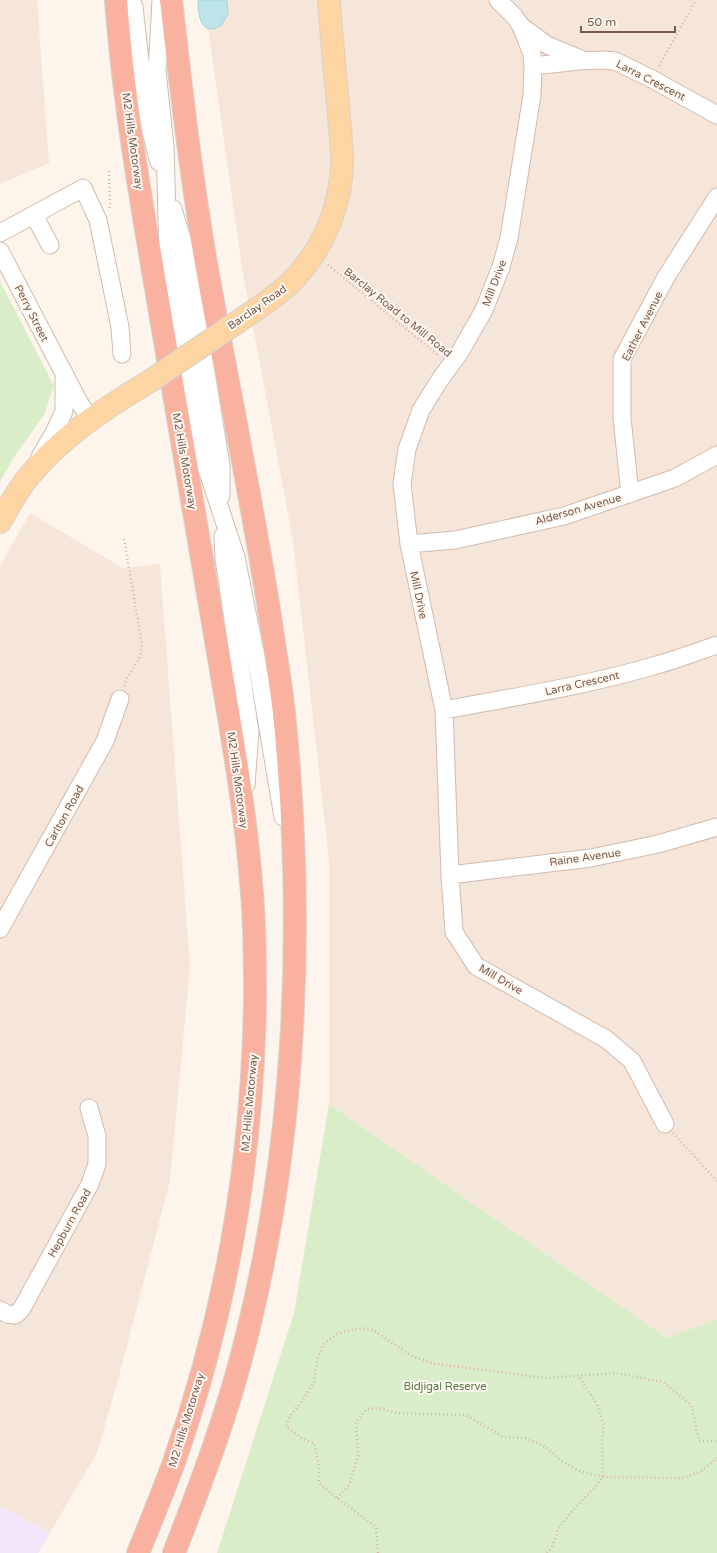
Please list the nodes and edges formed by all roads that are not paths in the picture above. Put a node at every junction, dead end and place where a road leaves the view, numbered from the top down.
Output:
1 (116, 0) edge
2 (131, 0) edge
3 (161, 0) edge
4 (171, 0) edge
5 (330, 0) edge
6 (498, 0) edge
7 (521, 26) junction
8 (586, 61) junction
9 (533, 66) junction
10 (717, 115) edge
11 (166, 186) junction
12 (717, 197) edge
13 (34, 215) junction
14 (0, 233) edge
15 (50, 245) dead end
16 (0, 251) edge
17 (122, 354) dead end
18 (64, 375) junction
19 (90, 419) junction
20 (717, 455) edge
21 (25, 481) junction
22 (630, 494) junction
23 (222, 513) junction
24 (0, 522) edge
25 (408, 544) junction
26 (717, 645) edge
27 (120, 699) road end
28 (444, 710) junction
29 (244, 808) junction
30 (717, 827) edge
31 (450, 875) junction
32 (294, 887) junction
33 (0, 929) edge
34 (89, 1108) dead end
35 (664, 1124) road end
36 (0, 1310) edge
37 (138, 1553) edge
38 (174, 1553) edge

1 - 29 highway, M2 Hills Motorway
2 - 11 street
3 - 11 street
4 - 32 highway
5 - 19 main road, Barclay Road, bridge
6 - 7 street, Mill Drive
7 - 8 street
7 - 9 street, Mill Drive
8 - 9 street, Larra Crescent
8 - 10 street, Larra Crescent
9 - 25 street, Mill Drive
11 - 23 street
12 - 22 street, Eather Avenue
13 - 14 street
13 - 15 street
13 - 17 street
16 - 18 street, Perry Street
18 - 19 street, Perry Street
18 - 21 street, Perry Street
19 - 21 main road, Barclay Road
20 - 22 street, Alderson Avenue
21 - 24 main road, Barclay Road
22 - 25 street, Alderson Avenue
23 - 29 street
23 - 32 street
25 - 28 street, Mill Drive
26 - 28 street, Larra Crescent
27 - 33 street, Carlton Road
28 - 31 street, Mill Drive
29 - 37 highway, M2 Hills Motorway
30 - 31 street, Raine Avenue
31 - 35 street, Mill Drive
32 - 38 highway
34 - 36 street, Hepburn Road

